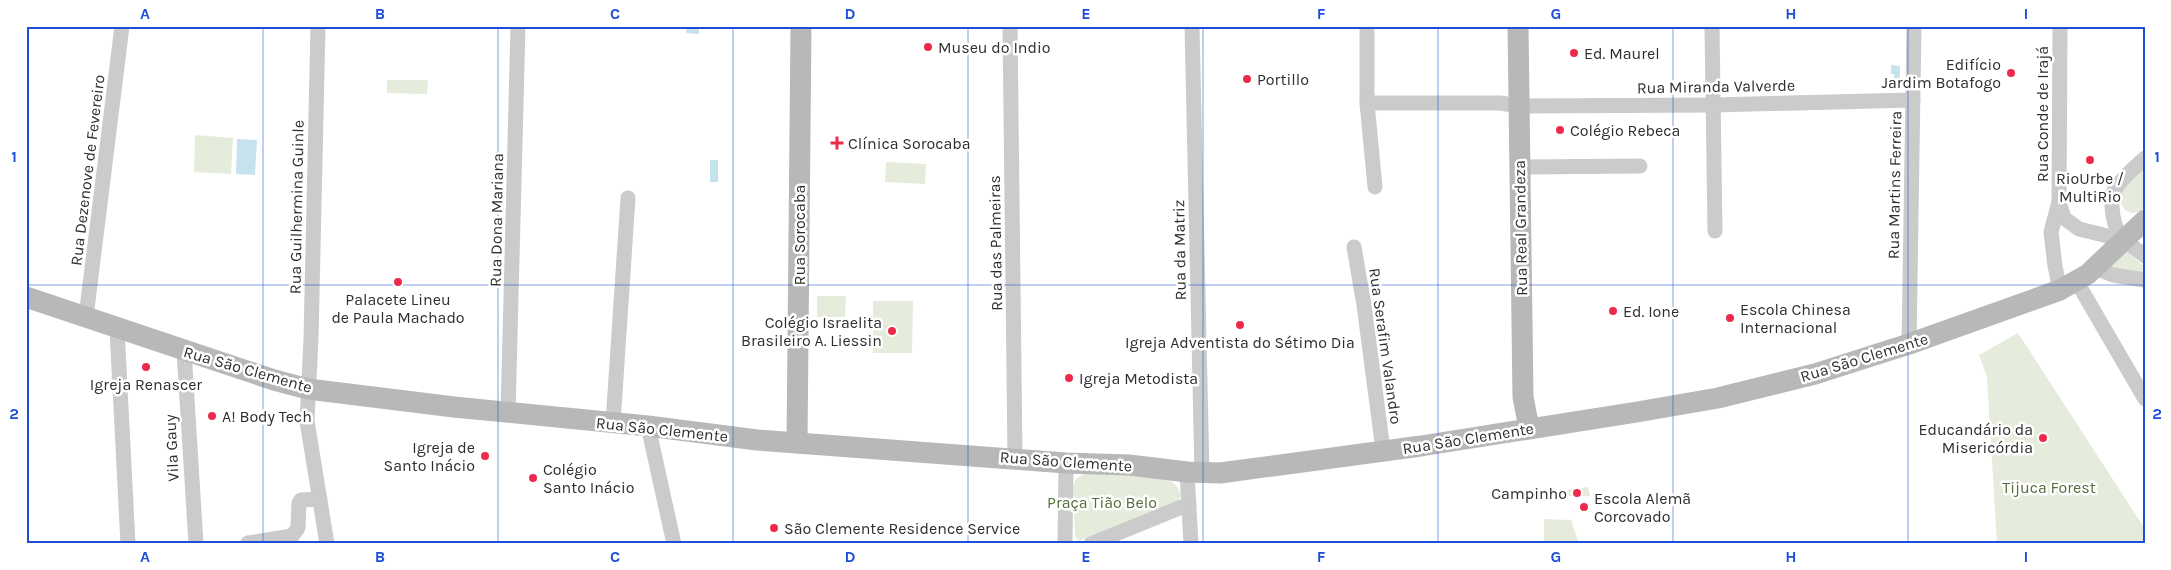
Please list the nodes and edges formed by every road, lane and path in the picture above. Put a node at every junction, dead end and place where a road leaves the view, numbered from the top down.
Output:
1 (122, 26) edge
2 (318, 26) edge
3 (518, 26) edge
4 (801, 26) edge
5 (1010, 26) edge
6 (1192, 26) edge
7 (1367, 26) edge
8 (1518, 26) edge
9 (1712, 26) edge
10 (1914, 26) edge
11 (2060, 26) edge
12 (1913, 100) junction
13 (1367, 103) junction
14 (1510, 104) junction
15 (1713, 105) junction
16 (2145, 158) edge
17 (1640, 166) dead end
18 (1519, 167) junction
19 (1375, 187) dead end
20 (628, 198) dead end
21 (2059, 202) junction
22 (2145, 220) edge
23 (1715, 231) dead end
24 (2124, 240) junction
25 (1354, 247) dead end
26 (2145, 256) edge
27 (2093, 267) junction
28 (2145, 280) edge
29 (2068, 286) junction
30 (26, 297) edge
31 (86, 317) junction
32 (117, 329) junction
33 (1909, 344) junction
34 (184, 351) junction
35 (308, 389) junction
36 (2145, 399) edge
37 (508, 414) junction
38 (613, 423) junction
39 (648, 426) junction
40 (1529, 428) junction
41 (797, 443) junction
42 (1383, 450) junction
43 (1015, 458) junction
44 (1066, 463) junction
45 (1195, 472) junction
46 (320, 499) junction
47 (1189, 504) junction
48 (128, 544) edge
49 (196, 544) edge
50 (248, 544) edge
51 (327, 544) edge
52 (674, 544) edge
53 (1065, 544) edge
54 (1091, 544) edge
55 (1191, 544) edge

1 - 31 street, Rua Dezenove de Fevereiro
2 - 35 street, Rua Guilhermina Guinle
3 - 37 street, Rua Dona Mariana
4 - 41 main road, Rua Sorocaba
5 - 43 street, Rua das Palmeiras
6 - 45 street, Rua da Matriz
7 - 13 street
8 - 14 main road, Rua Real Grandeza
9 - 15 street
10 - 12 street, Rua Martins Ferreira
11 - 21 street, Rua Conde de Irajá
12 - 15 street, Rua Miranda Valverde
12 - 33 street, Rua Martins Ferreira
13 - 14 street, Rua Miranda Valverde
13 - 19 street
14 - 15 street, Rua Miranda Valverde
14 - 18 main road, Rua Real Grandeza
15 - 23 street
16 - 24 street
17 - 18 street
18 - 40 main road, Rua Real Grandeza
20 - 38 street
21 - 24 street, Rua Conde de Irajá
21 - 29 street, Rua Conde de Irajá
22 - 24 main road, Rua São Clemente
24 - 26 street
24 - 27 main road, Rua São Clemente
25 - 42 street, Rua Serafim Valandro
27 - 28 street
27 - 29 main road, Rua São Clemente
29 - 33 main road, Rua São Clemente
29 - 36 street, Rua Conde de Irajá
30 - 31 main road, Rua São Clemente
31 - 32 main road, Rua São Clemente
32 - 34 main road, Rua São Clemente
32 - 48 street
33 - 40 main road, Rua São Clemente
34 - 35 main road, Rua São Clemente
34 - 49 street, Vila Gauy
35 - 37 main road, Rua São Clemente
35 - 46 street, Rua Guilhermina Guinle
37 - 38 main road, Rua São Clemente
38 - 39 main road, Rua São Clemente
39 - 41 main road, Rua São Clemente
39 - 52 street
40 - 42 main road, Rua São Clemente
41 - 43 main road, Rua São Clemente
42 - 45 main road, Rua São Clemente
43 - 44 main road, Rua São Clemente
44 - 45 main road, Rua São Clemente
44 - 53 street
45 - 47 street, Rua da Matriz
46 - 50 street
46 - 51 street, Rua Guilhermina Guinle
47 - 54 street
47 - 55 street, Rua da Matriz

